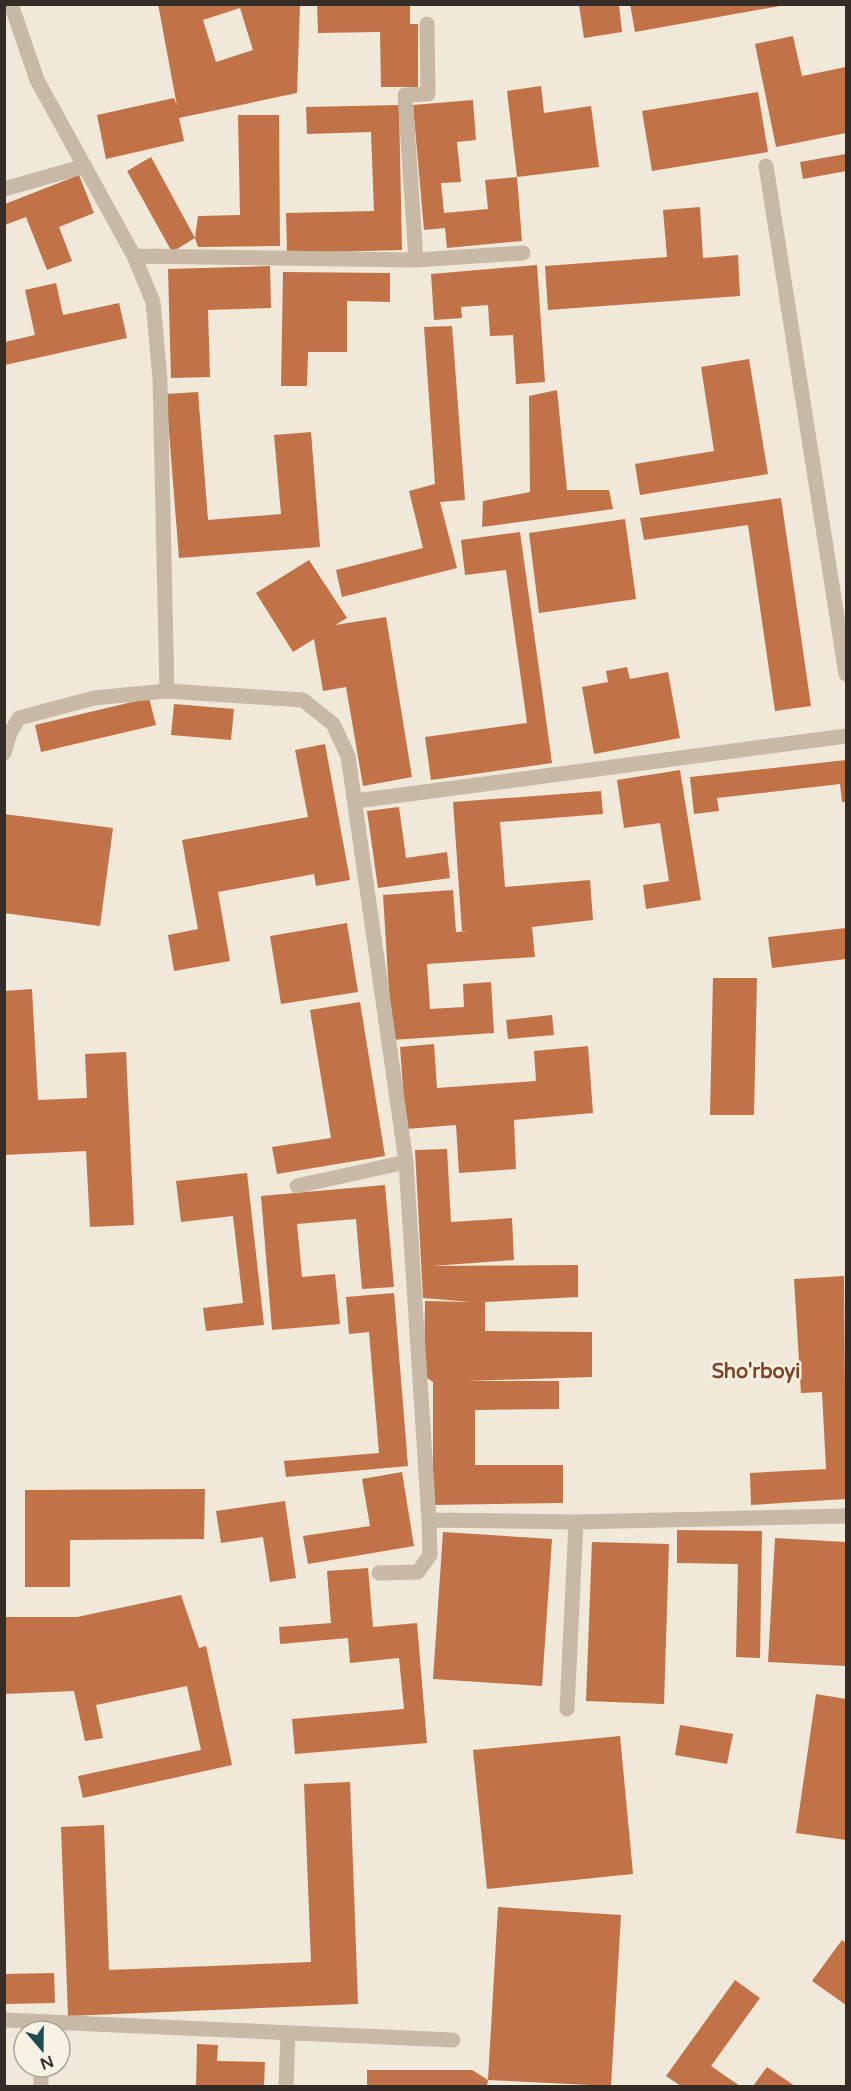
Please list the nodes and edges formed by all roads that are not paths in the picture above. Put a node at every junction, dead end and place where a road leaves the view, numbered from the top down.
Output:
1 (10, 4) edge
2 (428, 24) dead end
3 (85, 166) junction
4 (766, 166) dead end
5 (4, 189) edge
6 (523, 253) dead end
7 (134, 256) junction
8 (416, 260) junction
9 (846, 674) edge
10 (167, 691) junction
11 (7, 734) edge
12 (846, 736) edge
13 (4, 753) edge
14 (356, 801) junction
15 (406, 1162) junction
16 (297, 1186) dead end
17 (846, 1515) edge
18 (429, 1520) junction
19 (576, 1522) junction
20 (379, 1573) dead end
21 (567, 1708) dead end
22 (72, 2027) edge
23 (288, 2033) junction
24 (453, 2040) dead end
25 (286, 2086) edge

1 - 3 street
2 - 8 street
3 - 5 street
3 - 7 street
4 - 9 street
6 - 8 street
7 - 8 street
7 - 10 street
10 - 11 street
10 - 14 street
11 - 13 street
12 - 14 street
14 - 15 street
15 - 16 street
15 - 18 street
17 - 19 street
18 - 19 street
18 - 20 street
19 - 21 street
22 - 23 street
23 - 24 street
23 - 25 street

